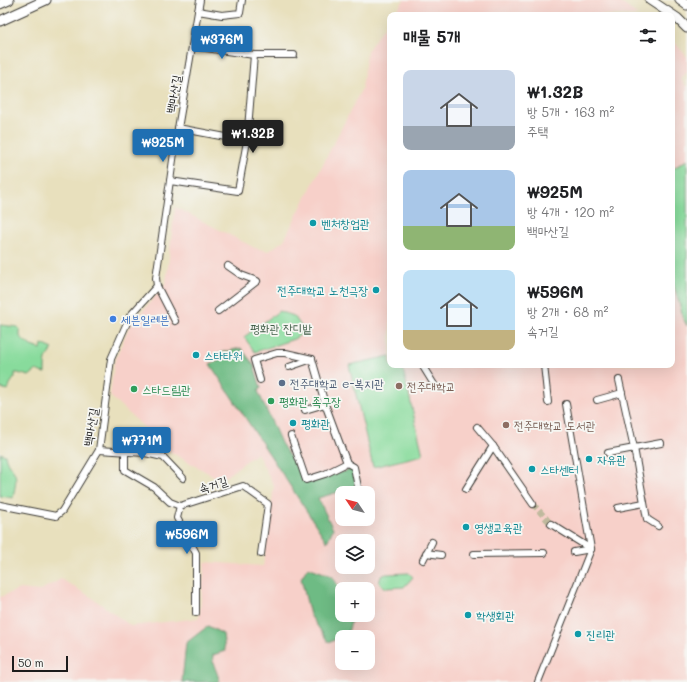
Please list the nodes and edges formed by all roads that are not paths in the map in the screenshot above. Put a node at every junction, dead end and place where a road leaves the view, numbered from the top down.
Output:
1 (9, 0) edge
2 (46, 0) edge
3 (200, 0) edge
4 (242, 0) edge
5 (650, 0) edge
6 (680, 0) edge
7 (0, 4) edge
8 (687, 5) edge
9 (198, 11) junction
10 (668, 12) edge
11 (675, 17) edge
12 (0, 21) edge
13 (687, 28) edge
14 (192, 46) junction
15 (254, 55) junction
16 (294, 55) dead end
17 (178, 128) junction
18 (246, 141) junction
19 (170, 181) junction
20 (228, 266) dead end
21 (157, 286) junction
22 (218, 311) dead end
23 (175, 321) dead end
24 (312, 359) junction
25 (289, 367) dead end
26 (424, 368) edge
27 (544, 368) edge
28 (260, 380) dead end
29 (619, 380) dead end
30 (435, 386) dead end
31 (622, 393) junction
32 (597, 400) dead end
33 (548, 402) dead end
34 (325, 404) junction
35 (566, 404) dead end
36 (305, 410) dead end
37 (477, 427) dead end
38 (291, 436) dead end
39 (661, 443) dead end
40 (492, 446) junction
41 (634, 448) junction
42 (99, 450) junction
43 (125, 451) junction
44 (608, 453) dead end
45 (347, 463) junction
46 (183, 478) dead end
47 (358, 486) edge
48 (466, 489) dead end
49 (644, 503) junction
50 (533, 504) tunnel mouth
51 (0, 505) edge
52 (180, 506) junction
53 (618, 508) dead end
54 (550, 524) tunnel mouth
55 (658, 526) dead end
56 (432, 542) dead end
57 (591, 549) junction
58 (544, 552) dead end
59 (574, 552) dead end
60 (426, 553) junction
61 (261, 554) dead end
62 (474, 554) dead end
63 (441, 555) dead end
64 (423, 560) dead end
65 (196, 613) dead end
66 (538, 682) edge

1 - 7 main road
2 - 12 main road
3 - 9 street, 백마산길
4 - 9 street
5 - 10 main road
6 - 8 main road
9 - 14 street, 백마산길
11 - 13 main road
14 - 15 street
14 - 17 street, 백마산길
15 - 16 street
15 - 18 street
17 - 18 street
17 - 19 street, 백마산길
18 - 19 street
19 - 21 street, 백마산길
20 - 22 street
21 - 23 street, 백마산길
21 - 42 street, 백마산길
24 - 25 street
24 - 28 street
24 - 34 street
26 - 30 street
27 - 33 street
29 - 31 street
31 - 32 street
31 - 41 street
34 - 36 street
34 - 45 street
35 - 57 street
37 - 40 street
38 - 45 street
39 - 41 street
40 - 48 street
40 - 50 street
41 - 44 street
41 - 49 street
42 - 43 street, 속거길
42 - 51 street, 백마산길
43 - 46 street, 속거길
43 - 52 street
45 - 47 street
49 - 53 street
49 - 55 street
52 - 61 street, 속거길
52 - 65 street
54 - 57 street
56 - 60 street
57 - 59 street
57 - 66 street
58 - 62 street
60 - 63 street
60 - 64 street

